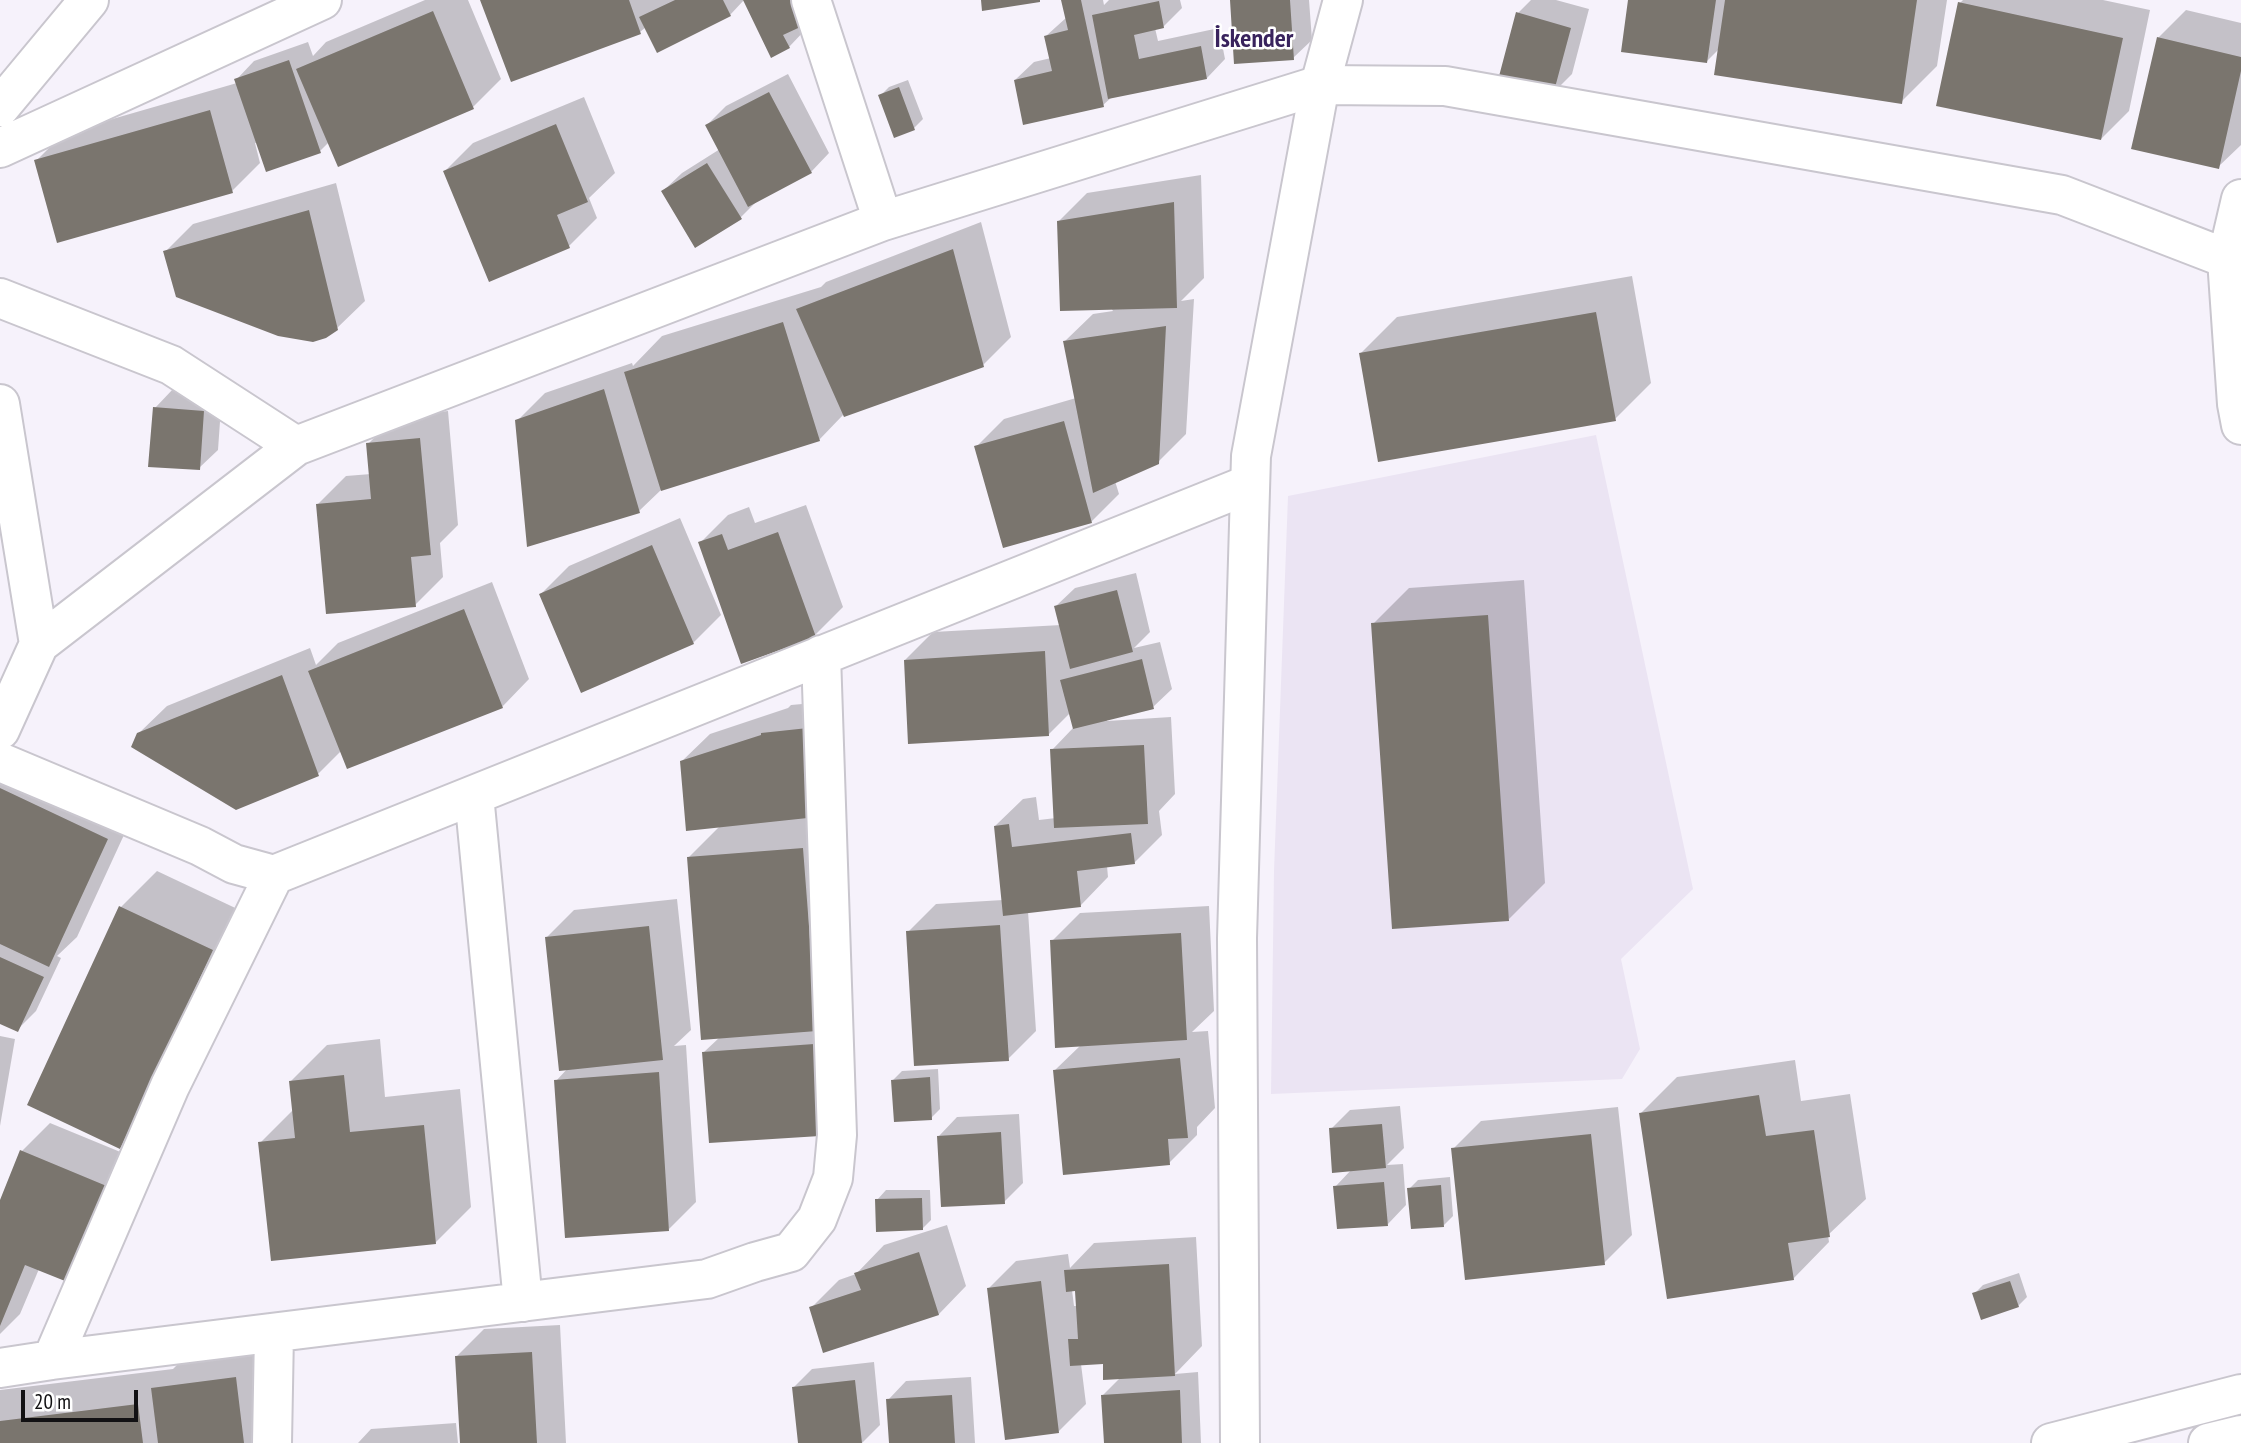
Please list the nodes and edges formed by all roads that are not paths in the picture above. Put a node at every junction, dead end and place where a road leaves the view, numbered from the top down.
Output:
1 (89, 0) edge
2 (322, 0) edge
3 (811, 0) edge
4 (1343, 0) edge
5 (1320, 85) junction
6 (0, 107) edge
7 (0, 148) edge
8 (2241, 199) edge
9 (883, 221) junction
10 (2234, 262) edge
11 (0, 298) edge
12 (0, 404) edge
13 (2241, 425) edge
14 (296, 446) junction
15 (1250, 484) junction
16 (39, 643) junction
17 (821, 654) junction
18 (0, 730) edge
19 (0, 762) edge
20 (474, 794) junction
21 (274, 875) junction
22 (523, 1302) junction
23 (274, 1333) junction
24 (52, 1360) junction
25 (0, 1368) edge
26 (2241, 1394) edge
27 (2241, 1435) edge
28 (272, 1443) edge
29 (1240, 1443) edge
30 (2051, 1443) edge
31 (2208, 1443) edge

1 - 6 street
2 - 7 street
3 - 9 street
4 - 5 street
5 - 9 street
5 - 10 street
5 - 15 street
8 - 10 street
9 - 14 street
10 - 13 street
11 - 14 street
12 - 16 street
14 - 16 street
15 - 17 street
15 - 29 street
16 - 18 street
17 - 20 street
17 - 22 street
19 - 21 street
20 - 21 street
20 - 22 street
21 - 24 street
22 - 23 street
23 - 24 street
23 - 28 street
24 - 25 street
26 - 30 street
27 - 31 street

